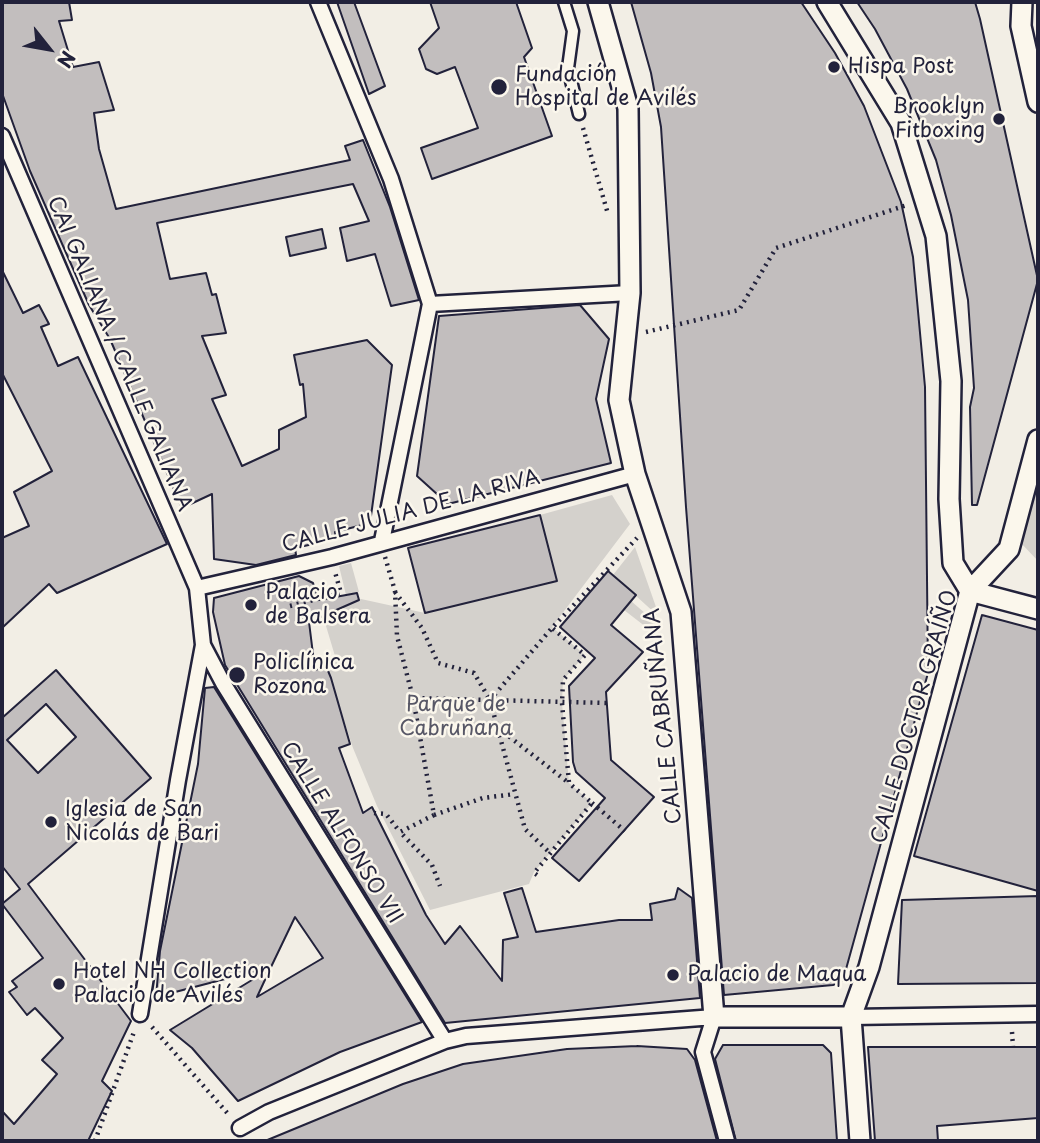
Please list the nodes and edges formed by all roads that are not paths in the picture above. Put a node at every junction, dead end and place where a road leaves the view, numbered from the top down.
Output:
1 (318, 2) edge
2 (564, 2) edge
3 (598, 2) edge
4 (827, 2) edge
5 (1022, 2) edge
6 (1038, 38) edge
7 (1031, 70) junction
8 (1038, 102) edge
9 (579, 114) road end
10 (2, 136) edge
11 (630, 293) junction
12 (430, 304) junction
13 (1038, 440) edge
14 (635, 474) junction
15 (382, 541) junction
16 (197, 588) junction
17 (970, 592) junction
18 (1038, 609) edge
19 (203, 645) junction
20 (140, 1014) road end
21 (1038, 1014) edge
22 (714, 1017) junction
23 (851, 1017) junction
24 (445, 1041) junction
25 (240, 1128) road end
26 (727, 1141) edge
27 (860, 1141) edge

1 - 12 street
2 - 9 lane
3 - 11 street, CALLE CABRUÑANA
4 - 17 street
5 - 7 street
6 - 7 street
7 - 8 street
10 - 16 street, CAI GALIANA / CALLE GALIANA
11 - 12 street
11 - 14 street, CALLE CABRUÑANA
12 - 15 street
13 - 17 street, CALLE DOCTOR GRAÍÑO
14 - 15 street, CALLE JULIA DE LA RIVA
14 - 22 street, CALLE CABRUÑANA
15 - 16 street, CALLE JULIA DE LA RIVA
16 - 19 street, CAI GALIANA / CALLE GALIANA
17 - 18 street
17 - 23 street, CALLE DOCTOR GRAÍÑO
19 - 20 street
19 - 24 street, CALLE ALFONSO VII
21 - 23 street
22 - 23 street
22 - 24 street
22 - 26 street
23 - 27 street
24 - 25 street

